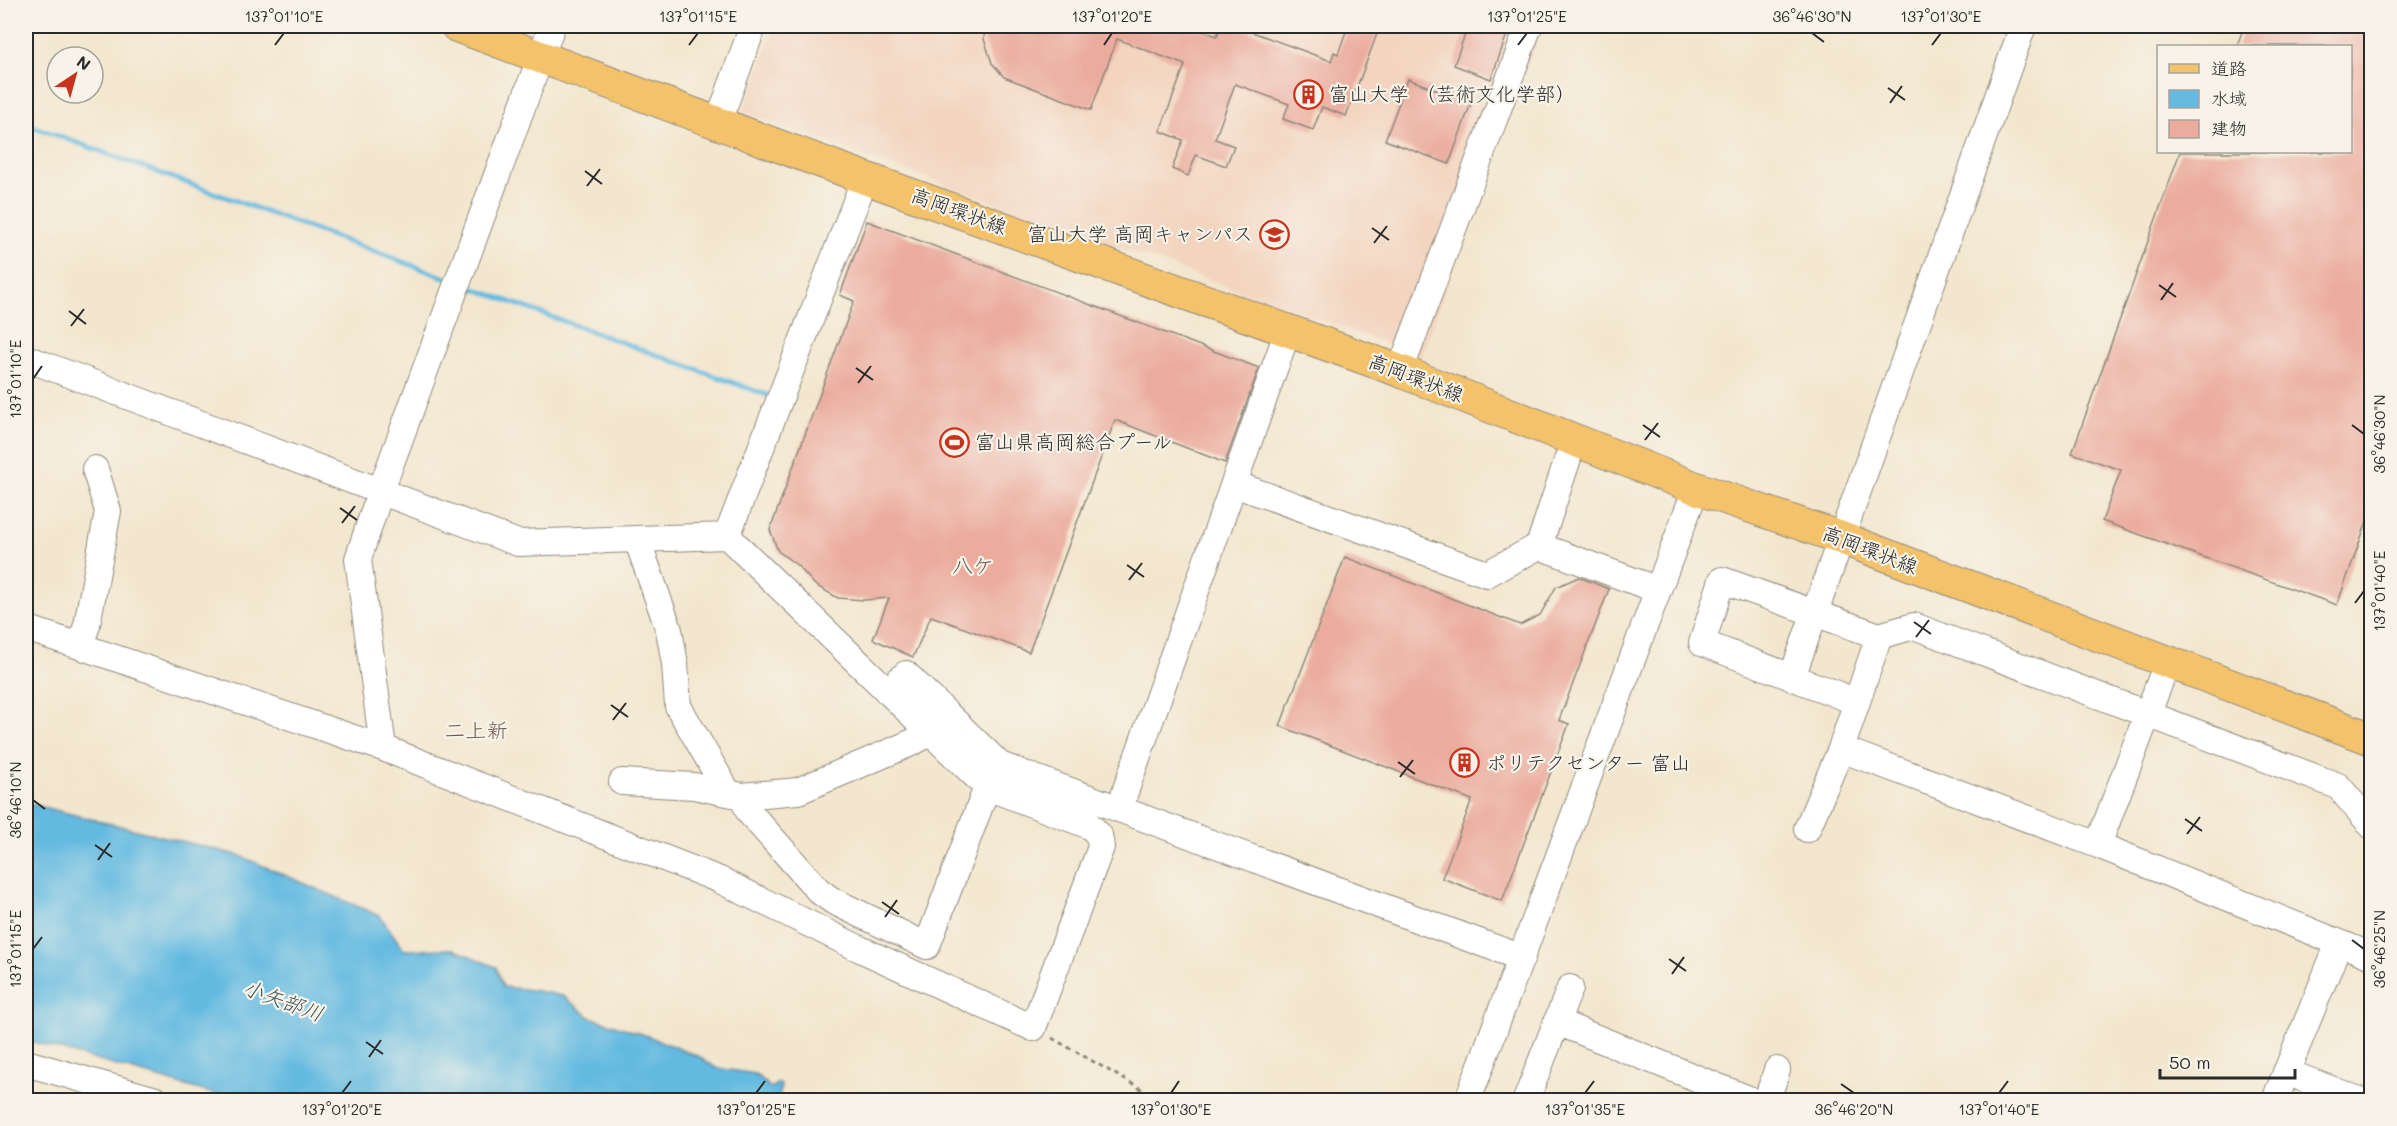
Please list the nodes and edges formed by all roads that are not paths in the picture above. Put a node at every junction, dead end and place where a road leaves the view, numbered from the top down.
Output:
1 (457, 26) edge
2 (552, 26) edge
3 (753, 26) edge
4 (1529, 26) edge
5 (2023, 26) edge
6 (541, 55) junction
7 (718, 123) junction
8 (865, 177) junction
9 (1288, 330) junction
10 (26, 358) edge
11 (1400, 371) junction
12 (1574, 440) junction
13 (95, 469) dead end
14 (1234, 484) junction
15 (1696, 488) junction
16 (381, 490) junction
17 (727, 536) junction
18 (1840, 538) junction
19 (637, 539) junction
20 (1539, 546) junction
21 (1658, 590) junction
22 (1814, 613) junction
23 (26, 628) edge
24 (1879, 636) junction
25 (80, 646) junction
26 (2167, 663) junction
27 (1792, 677) junction
28 (886, 692) junction
29 (1857, 702) junction
30 (2148, 714) junction
31 (930, 733) junction
32 (2372, 739) edge
33 (383, 748) junction
34 (1840, 749) junction
35 (622, 782) dead end
36 (987, 787) junction
37 (735, 794) junction
38 (1119, 809) junction
39 (2372, 826) edge
40 (1807, 829) dead end
41 (2098, 845) junction
42 (2339, 943) junction
43 (2372, 956) edge
44 (1522, 958) junction
45 (1570, 988) dead end
46 (1557, 1022) junction
47 (26, 1063) edge
48 (1777, 1070) dead end
49 (2286, 1072) junction
50 (156, 1101) edge
51 (1468, 1101) edge
52 (1526, 1101) edge
53 (1751, 1101) edge
54 (1767, 1101) edge
55 (2275, 1101) edge
56 (2359, 1101) edge

1 - 6 main road, 高岡環状線
2 - 6 street
3 - 7 street
4 - 11 street
5 - 18 street
6 - 7 main road, 高岡環状線
6 - 16 street
7 - 8 main road, 高岡環状線
8 - 9 main road, 高岡環状線
8 - 17 street
9 - 11 main road, 高岡環状線
9 - 14 street
10 - 16 street
11 - 12 main road, 高岡環状線
12 - 15 main road, 高岡環状線
12 - 20 street
13 - 25 street
14 - 20 street
14 - 38 street
15 - 18 main road, 高岡環状線
15 - 21 street
16 - 19 street
16 - 33 street
17 - 19 street
17 - 28 street
18 - 22 street
18 - 26 main road, 高岡環状線
19 - 37 street
20 - 21 street
21 - 44 street
22 - 24 street
22 - 27 street
22 - 27 street
23 - 25 street
24 - 29 street
24 - 30 street
25 - 33 street
26 - 30 street
26 - 32 main road, 高岡環状線
27 - 29 street
28 - 31 street
28 - 38 street
29 - 34 street
30 - 39 street
30 - 41 street
31 - 36 street
31 - 37 street
33 - 36 street
34 - 40 street
34 - 41 street
35 - 37 street
36 - 37 street
38 - 44 street
41 - 42 street
42 - 43 street
42 - 49 street
44 - 51 street
45 - 46 street
46 - 52 street
46 - 53 street
47 - 50 street
48 - 54 street
49 - 55 street
49 - 56 street

